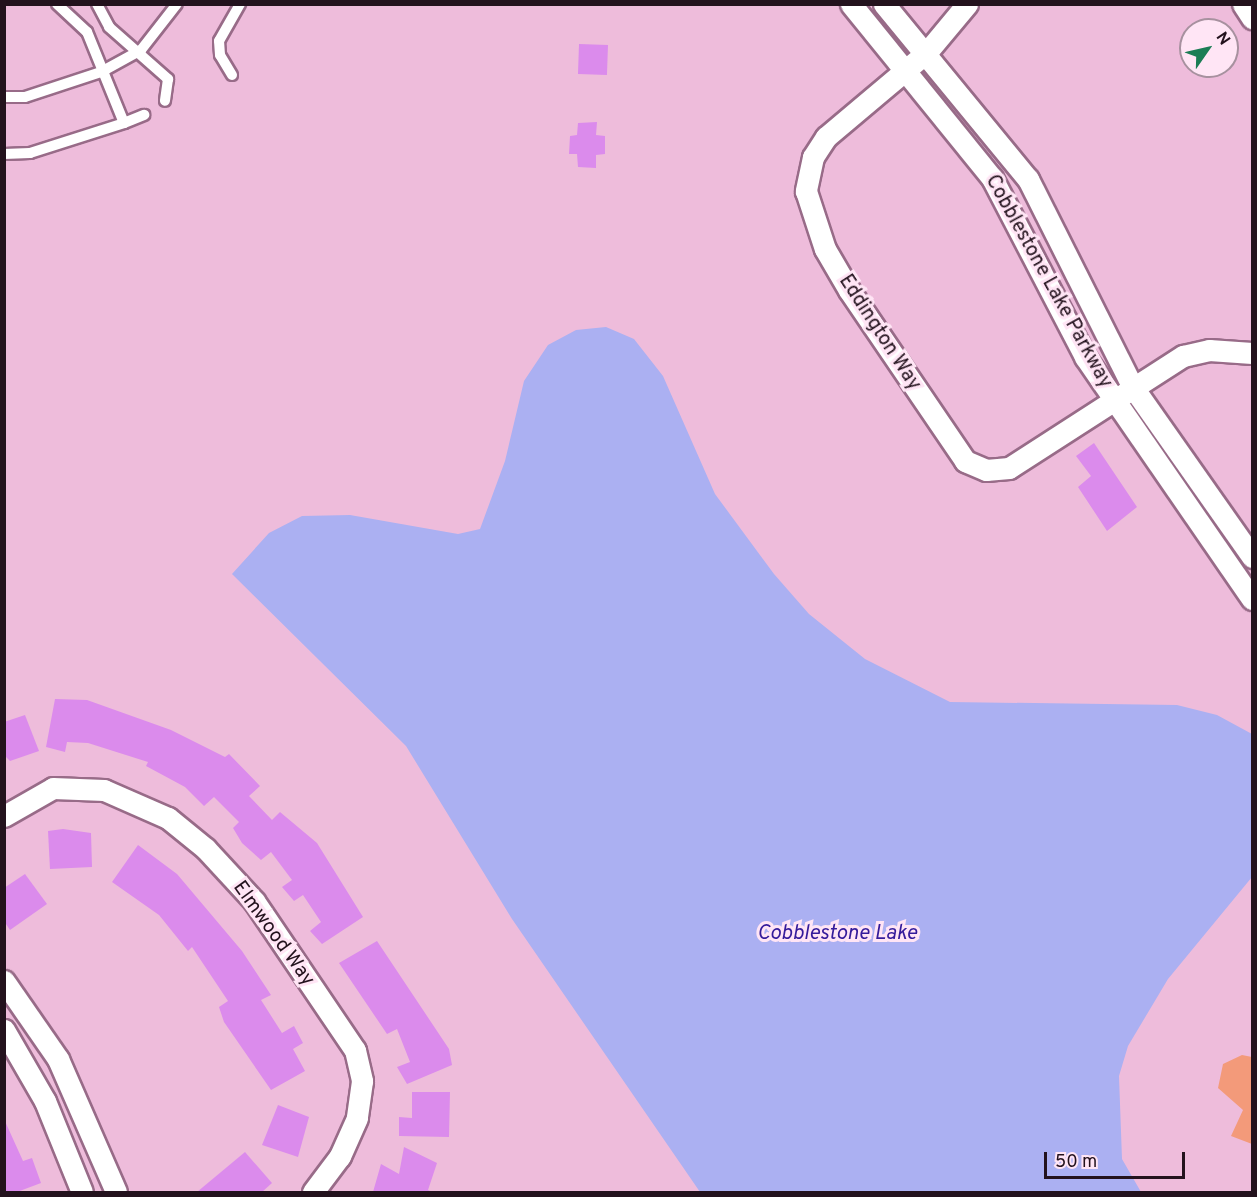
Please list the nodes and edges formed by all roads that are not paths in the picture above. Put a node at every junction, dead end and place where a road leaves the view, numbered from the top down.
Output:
1 (57, 4) edge
2 (98, 4) edge
3 (177, 4) edge
4 (240, 4) edge
5 (851, 4) edge
6 (884, 4) edge
7 (967, 4) edge
8 (1243, 4) edge
9 (1252, 18) edge
10 (141, 50) junction
11 (927, 52) junction
12 (907, 69) junction
13 (101, 72) junction
14 (232, 75) dead end
15 (4, 97) edge
16 (165, 101) dead end
17 (144, 115) dead end
18 (124, 123) junction
19 (4, 154) edge
20 (1252, 353) edge
21 (1132, 386) junction
22 (1112, 399) junction
23 (1252, 557) edge
24 (1252, 599) edge
25 (4, 816) edge
26 (4, 981) edge
27 (4, 1030) edge
28 (82, 1192) edge
29 (116, 1192) edge
30 (313, 1192) edge

1 - 13 lane
2 - 10 lane
3 - 10 lane
4 - 14 lane
5 - 12 street, Cobblestone Lake Parkway
6 - 11 street, Cobblestone Lake Parkway
7 - 11 street, Eddington Way
8 - 9 street
10 - 13 lane
10 - 16 lane
11 - 12 street, Eddington Way
11 - 21 street, Cobblestone Lake Parkway
12 - 22 street, Cobblestone Lake Parkway
12 - 22 street, Eddington Way
13 - 15 lane
13 - 18 lane
17 - 18 lane
18 - 19 lane
20 - 21 street, Eddington Way
21 - 22 street, Eddington Way
21 - 23 street, Cobblestone Lake Parkway
22 - 24 street, Cobblestone Lake Parkway
25 - 30 street, Elmwood Way
26 - 29 street
27 - 28 street

